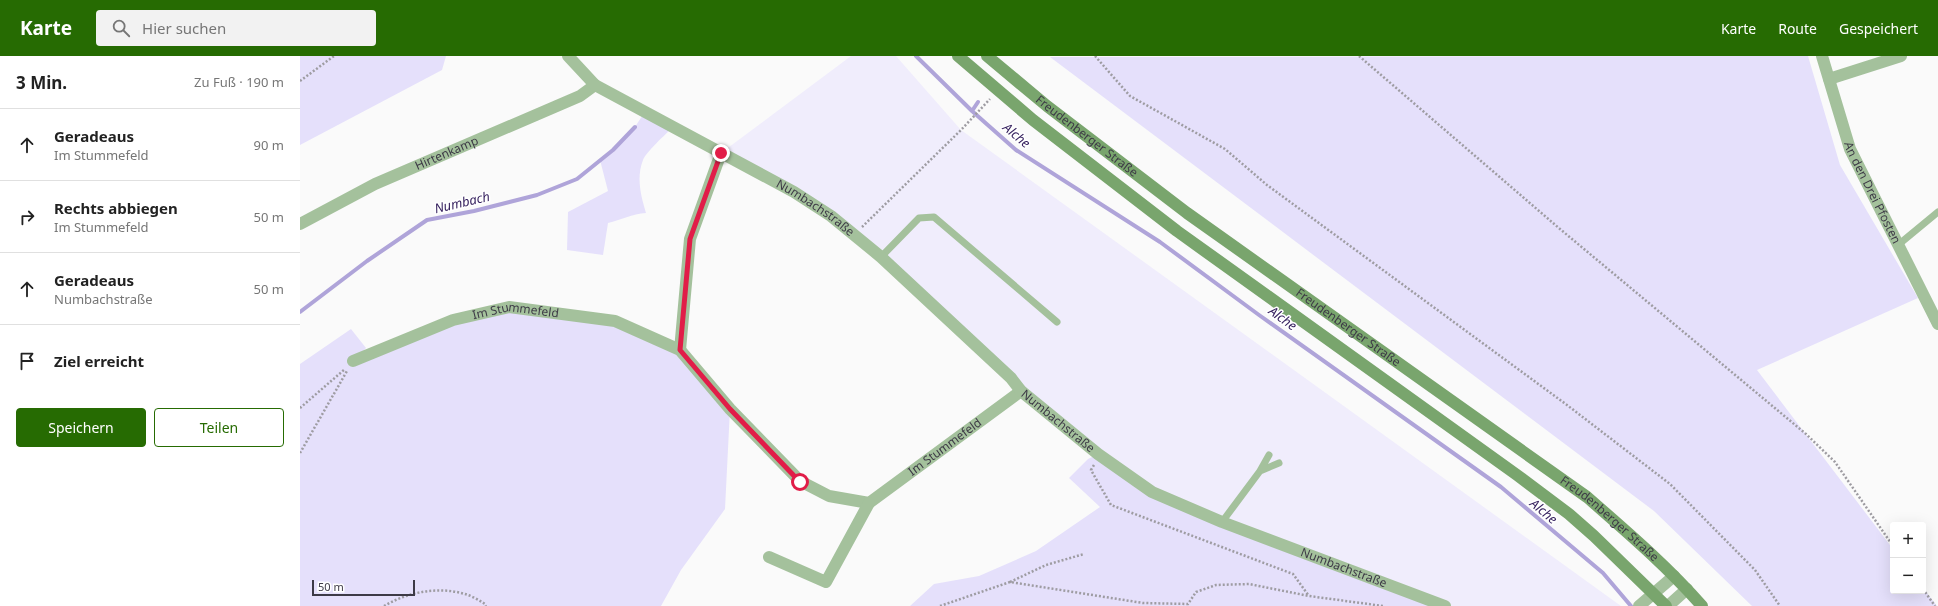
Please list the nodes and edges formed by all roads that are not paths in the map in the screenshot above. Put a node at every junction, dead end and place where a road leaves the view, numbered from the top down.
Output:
1 (568, 56) edge
2 (958, 56) edge
3 (987, 56) edge
4 (1822, 56) edge
5 (1901, 56) edge
6 (1829, 79) junction
7 (595, 85) junction
8 (721, 153) junction
9 (1938, 212) edge
10 (300, 224) edge
11 (1898, 244) junction
12 (881, 257) junction
13 (1057, 322) dead end
14 (1938, 324) edge
15 (680, 350) junction
16 (354, 361) road end
17 (1021, 391) junction
18 (1268, 455) dead end
19 (1279, 463) dead end
20 (1260, 471) junction
21 (869, 503) junction
22 (1222, 522) junction
23 (769, 557) dead end
24 (1674, 576) junction
25 (1687, 589) junction
26 (1654, 594) junction
27 (1445, 606) edge
28 (1639, 606) edge
29 (1667, 606) edge
30 (1702, 606) edge

1 - 7 street, Numbachstraße
2 - 26 main road, Freudenberger Straße
3 - 24 main road, Freudenberger Straße
4 - 6 street, An den Drei Pfosten
5 - 6 street
6 - 11 street, An den Drei Pfosten
7 - 8 street, Numbachstraße
7 - 10 street, Hirtenkamp
8 - 12 street, Numbachstraße
8 - 15 street
9 - 11 lane
11 - 14 street, An den Drei Pfosten
12 - 13 lane
12 - 17 street, Numbachstraße
15 - 16 street, Im Stummefeld
15 - 21 street, Im Stummefeld
17 - 21 street, Im Stummefeld
17 - 22 street, Numbachstraße
18 - 20 lane
19 - 20 lane
20 - 22 lane
21 - 23 street, Im Stummefeld
22 - 27 street, Numbachstraße
24 - 25 main road, Freudenberger Straße
24 - 26 street
25 - 29 street
25 - 30 main road, Freudenberger Straße
26 - 28 street
26 - 29 main road, Freudenberger Straße

